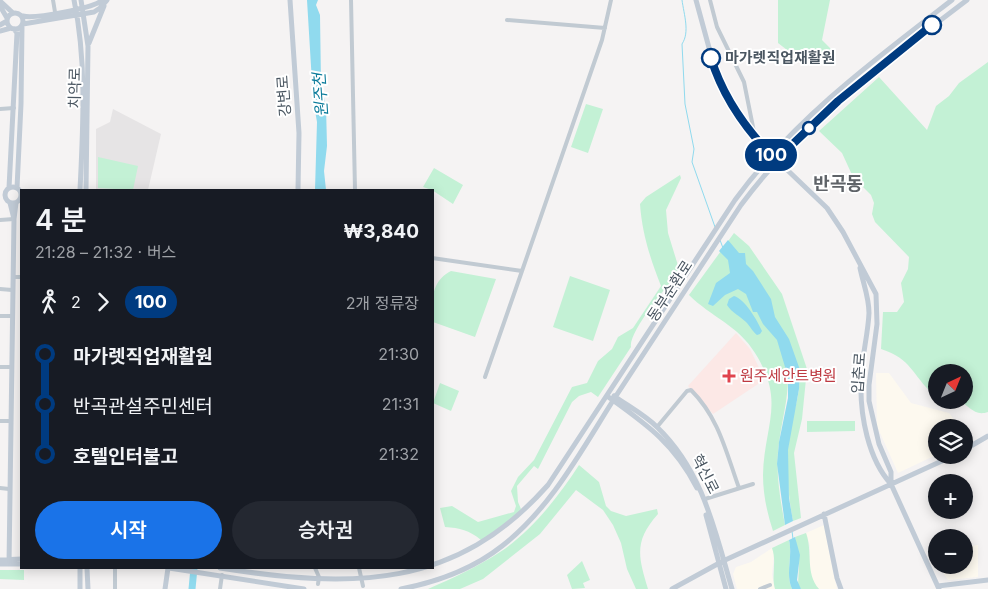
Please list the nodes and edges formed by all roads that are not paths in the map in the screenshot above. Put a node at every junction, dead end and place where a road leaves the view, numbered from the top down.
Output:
1 (53, 0) edge
2 (74, 0) edge
3 (81, 0) edge
4 (290, 0) edge
5 (351, 0) edge
6 (611, 0) edge
7 (696, 0) edge
8 (710, 0) edge
9 (952, 0) edge
10 (967, 0) edge
11 (0, 1) edge
12 (105, 1) edge
13 (0, 6) edge
14 (84, 11) junction
15 (13, 12) junction
16 (55, 12) junction
17 (77, 13) junction
18 (23, 16) junction
19 (7, 20) junction
20 (507, 20) dead end
21 (0, 25) edge
22 (23, 25) junction
23 (605, 28) junction
24 (12, 29) junction
25 (0, 31) edge
26 (88, 46) junction
27 (851, 80) junction
28 (856, 86) junction
29 (14, 108) junction
30 (0, 109) edge
31 (756, 140) junction
32 (771, 155) junction
33 (776, 160) junction
34 (16, 188) junction
35 (80, 189) edge
36 (86, 189) edge
37 (298, 189) edge
38 (355, 189) edge
39 (4, 192) edge
40 (18, 199) edge
41 (14, 219) junction
42 (0, 220) edge
43 (434, 258) edge
44 (860, 265) junction
45 (522, 272) junction
46 (12, 277) junction
47 (20, 277) edge
48 (0, 289) edge
49 (12, 290) junction
50 (0, 316) edge
51 (12, 316) junction
52 (0, 367) edge
53 (11, 367) junction
54 (485, 377) dead end
55 (608, 394) junction
56 (614, 399) junction
57 (0, 421) edge
58 (10, 421) junction
59 (657, 427) junction
60 (988, 436) edge
61 (973, 445) edge
62 (935, 464) edge
63 (753, 484) dead end
64 (891, 484) junction
65 (0, 488) edge
66 (739, 488) junction
67 (9, 489) junction
68 (704, 499) junction
69 (824, 514) junction
70 (509, 530) dead end
71 (20, 559) edge
72 (0, 560) edge
73 (8, 562) junction
74 (721, 562) junction
75 (0, 564) edge
76 (20, 564) edge
77 (80, 569) edge
78 (87, 569) edge
79 (115, 569) edge
80 (169, 569) edge
81 (177, 569) edge
82 (221, 569) edge
83 (227, 569) edge
84 (315, 569) edge
85 (359, 569) edge
86 (440, 571) dead end
87 (219, 574) junction
88 (988, 580) edge
89 (318, 584) junction
90 (396, 584) dead end
91 (770, 585) dead end
92 (338, 586) dead end
93 (355, 586) dead end
94 (366, 586) joint
95 (938, 587) edge
96 (80, 589) edge
97 (88, 589) edge
98 (115, 589) edge
99 (165, 589) edge
100 (220, 589) edge
101 (304, 589) edge
102 (401, 589) edge
103 (672, 589) edge
104 (726, 589) edge
105 (732, 589) edge
106 (760, 589) edge
107 (841, 589) edge

1 - 16 street
2 - 17 street, 치악로
3 - 14 street, 치악로
4 - 37 street, 강변로
5 - 38 street
6 - 23 street
7 - 31 street, 입춘로
8 - 31 street
9 - 27 street, 동부순환로
10 - 28 street, 동부순환로
11 - 15 street
12 - 14 street
12 - 26 street
13 - 19 street
14 - 17 street
14 - 26 street, 치악로
15 - 18 street
15 - 19 street
16 - 17 street
16 - 18 street
17 - 22 street
17 - 35 street, 치악로
18 - 22 street
19 - 21 street
19 - 24 street
20 - 23 street
22 - 24 street
22 - 34 street
23 - 45 street
24 - 25 street
24 - 29 street
26 - 36 street, 치악로
27 - 28 street
27 - 32 street, 동부순환로
28 - 33 street, 동부순환로
29 - 30 street
29 - 39 street
31 - 32 street, 입춘로
32 - 33 street, 입춘로
32 - 55 street, 동부순환로
33 - 44 street, 입춘로
33 - 56 street, 동부순환로
34 - 39 street
34 - 40 street
39 - 40 street
40 - 41 street
41 - 42 street
41 - 46 street
43 - 45 street
44 - 64 street, 입춘로
44 - 64 street, 입춘로
45 - 54 street
46 - 47 street
46 - 49 street
48 - 49 street
49 - 51 street
50 - 51 street
51 - 53 street
52 - 53 street
53 - 58 street
55 - 56 street
55 - 70 street, 동부순환로
56 - 59 street, 혁신로
56 - 68 street, 혁신로
56 - 102 street, 동부순환로
57 - 58 street
58 - 67 street
59 - 66 street
59 - 68 street, 혁신로
60 - 61 street
62 - 64 street
63 - 66 street
64 - 69 street
64 - 95 street, 입춘로
65 - 67 street
66 - 68 street
67 - 73 street
68 - 74 street, 혁신로
69 - 74 street
69 - 107 street
71 - 73 street
72 - 73 street
73 - 75 street
73 - 76 street
74 - 103 street
74 - 104 street, 혁신로
74 - 105 street, 혁신로
77 - 96 street
78 - 97 street
79 - 98 street
80 - 99 street
81 - 87 street
82 - 87 street
83 - 89 street
84 - 89 street
85 - 94 street
86 - 90 street
87 - 100 street
87 - 101 street
88 - 95 street
89 - 92 street
91 - 106 street
93 - 94 street

